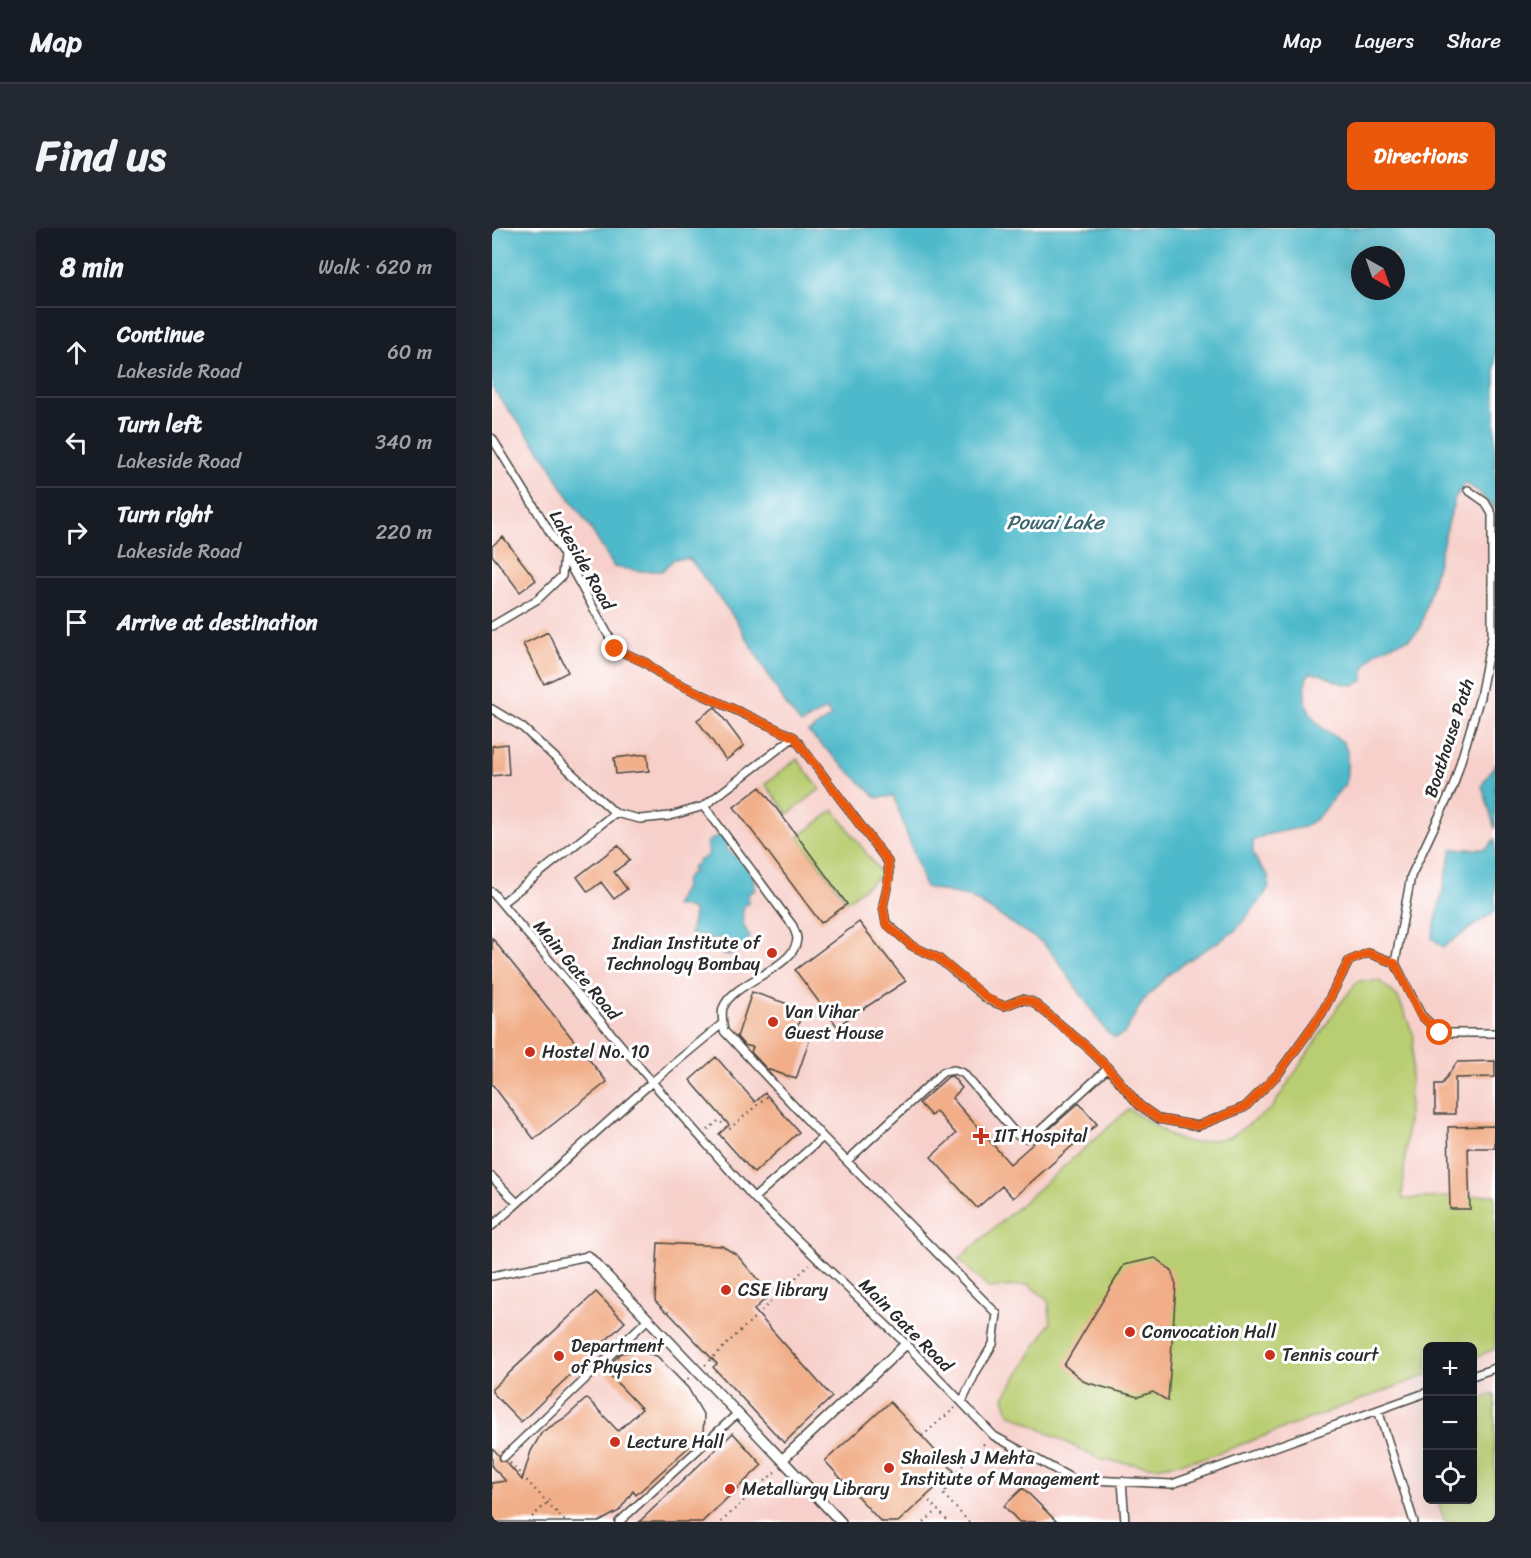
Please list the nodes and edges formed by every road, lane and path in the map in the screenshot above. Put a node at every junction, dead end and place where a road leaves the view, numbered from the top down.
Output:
1 (492, 438) edge
2 (1468, 490) dead end
3 (564, 555) junction
4 (492, 626) edge
5 (492, 709) edge
6 (794, 737) junction
7 (704, 806) junction
8 (615, 813) junction
9 (492, 892) edge
10 (502, 903) junction
11 (1395, 963) junction
12 (723, 1023) junction
13 (1495, 1033) edge
14 (1108, 1068) junction
15 (652, 1082) junction
16 (777, 1088) junction
17 (700, 1137) junction
18 (823, 1137) junction
19 (847, 1161) junction
20 (492, 1177) edge
21 (754, 1198) junction
22 (517, 1203) junction
23 (492, 1226) edge
24 (588, 1256) joint
25 (816, 1258) junction
26 (492, 1276) edge
27 (648, 1319) junction
28 (906, 1344) junction
29 (1495, 1368) edge
30 (698, 1371) junction
31 (1477, 1375) edge
32 (1423, 1394) edge
33 (962, 1402) junction
34 (1378, 1410) junction
35 (738, 1413) junction
36 (922, 1436) dead end
37 (994, 1436) junction
38 (504, 1457) joint
39 (783, 1461) junction
40 (1122, 1481) junction
41 (925, 1497) dead end
42 (549, 1501) junction
43 (938, 1510) junction
44 (532, 1517) dead end
45 (566, 1522) edge
46 (619, 1522) edge
47 (721, 1522) edge
48 (841, 1522) edge
49 (924, 1522) edge
50 (948, 1522) edge
51 (969, 1522) edge
52 (1125, 1522) edge
53 (1414, 1522) edge

1 - 3 lane, Lakeside Road
2 - 11 lane, Boathouse Path
3 - 4 lane
3 - 6 lane, Lakeside Road
5 - 8 lane
6 - 7 lane
6 - 14 lane, Lakeside Road
7 - 8 lane
7 - 12 lane
8 - 10 lane
9 - 10 lane, Main Gate Road
10 - 15 lane, Main Gate Road
11 - 13 lane
11 - 14 lane, Lakeside Road
12 - 15 lane
12 - 16 lane
14 - 19 lane
15 - 17 lane, Main Gate Road
15 - 22 lane
16 - 17 path
16 - 18 lane
17 - 21 lane, Main Gate Road
18 - 19 lane
18 - 21 lane
19 - 33 lane
20 - 22 lane
21 - 25 lane, Main Gate Road
22 - 23 lane
24 - 26 lane
24 - 27 street
25 - 28 lane, Main Gate Road
25 - 30 path
27 - 30 street
27 - 38 lane
28 - 33 lane, Main Gate Road
28 - 39 street
29 - 31 lane
30 - 35 street
32 - 34 lane, Main Gate Road
33 - 36 path
33 - 37 lane, Main Gate Road
34 - 40 lane, Main Gate Road
34 - 53 lane
35 - 39 street
35 - 46 lane
37 - 40 lane, Main Gate Road
37 - 51 path
38 - 42 path
39 - 47 path
39 - 48 street
40 - 52 lane
41 - 43 path
42 - 44 path
42 - 45 path
43 - 49 path
43 - 50 path

